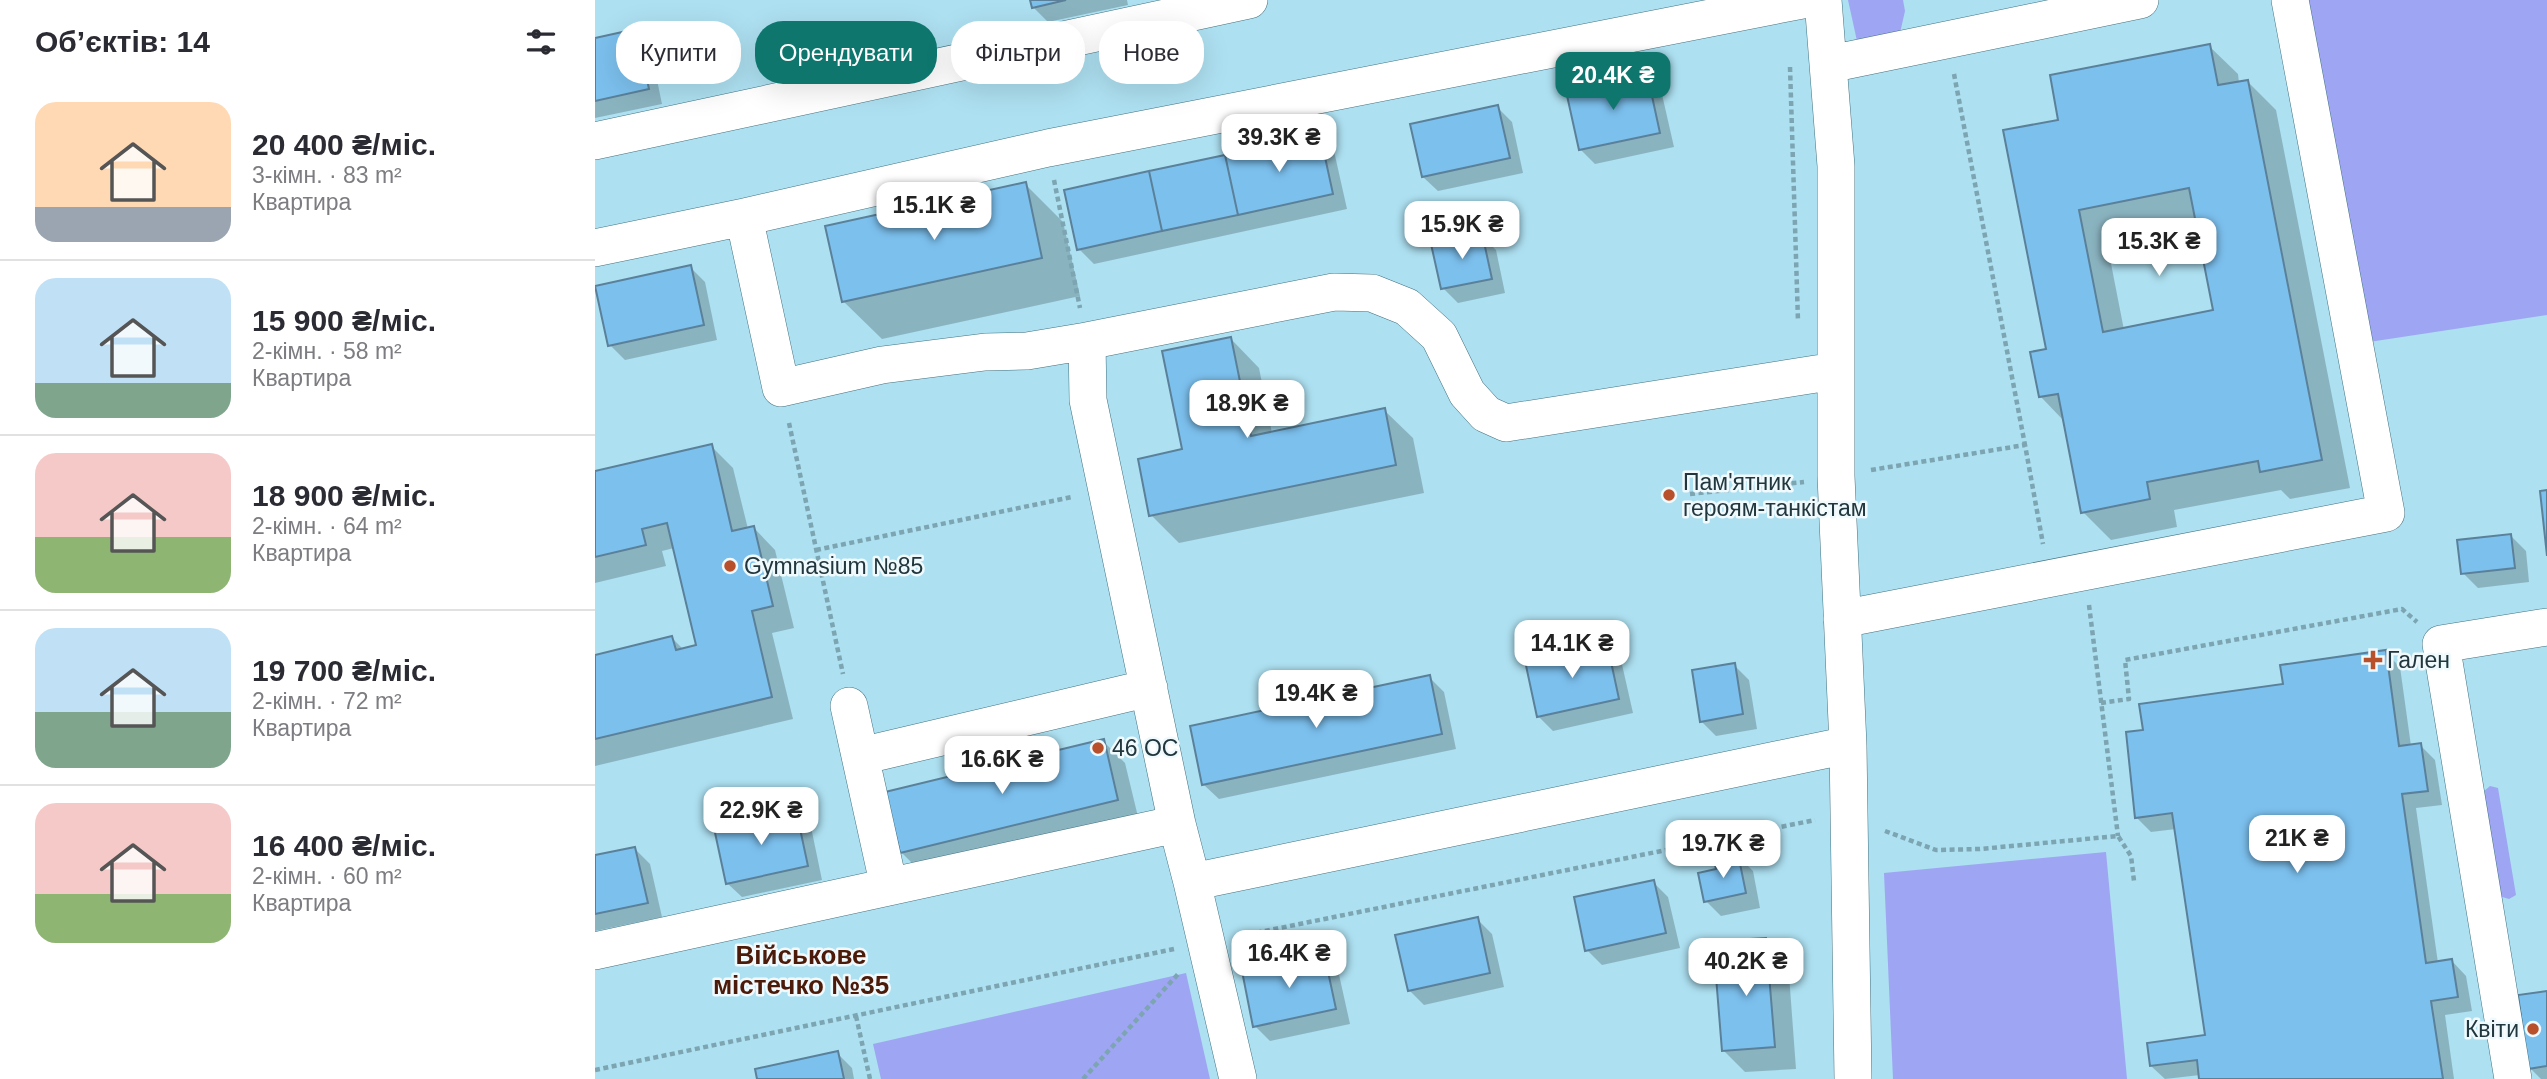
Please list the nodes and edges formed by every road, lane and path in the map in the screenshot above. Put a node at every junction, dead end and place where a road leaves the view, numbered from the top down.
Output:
1 (1249, 0) edge
2 (1803, 0) edge
3 (1823, 0) edge
4 (2140, 0) edge
5 (2290, 0) edge
6 (1737, 7) edge
7 (1948, 39) junction
8 (1830, 64) junction
9 (595, 141) edge
10 (1048, 148) junction
11 (744, 217) junction
12 (595, 248) edge
13 (1087, 341) junction
14 (1835, 371) junction
15 (781, 388) junction
16 (2025, 444) junction
17 (1836, 476) junction
18 (1107, 489) junction
19 (1690, 494) dead end
20 (816, 550) junction
21 (2085, 573) junction
22 (2050, 579) junction
23 (1842, 619) junction
24 (2547, 627) edge
25 (2441, 644) junction
26 (1149, 688) junction
27 (2102, 703) junction
28 (849, 706) joint
29 (1848, 745) junction
30 (861, 756) junction
31 (1177, 824) junction
32 (2118, 836) junction
33 (1936, 850) dead end
34 (1192, 881) junction
35 (2134, 881) dead end
36 (888, 887) junction
37 (1206, 943) junction
38 (595, 951) edge
39 (856, 1016) dead end
40 (870, 1079) edge
41 (1083, 1079) edge
42 (1238, 1079) edge
43 (1853, 1079) edge
44 (2513, 1079) edge

1 - 9 street
2 - 6 street
3 - 8 street
4 - 7 street
5 - 21 street
6 - 10 street
7 - 8 street
7 - 16 path
8 - 14 street
10 - 11 street
10 - 13 path
11 - 12 street
11 - 15 street
13 - 14 street
13 - 15 street
13 - 18 street
14 - 17 street
15 - 20 path
16 - 17 path
16 - 22 path
17 - 19 path
17 - 23 street
18 - 20 path
18 - 26 street
20 - 28 path
21 - 22 street
21 - 27 path
22 - 23 street
23 - 29 street
24 - 25 street
25 - 27 path
25 - 44 street
26 - 30 street
26 - 31 street
27 - 32 path
28 - 30 street
29 - 34 street
29 - 43 street
30 - 36 street
31 - 34 street
31 - 36 street
32 - 33 path
32 - 35 path
34 - 37 street
36 - 38 street
37 - 41 path
37 - 42 street
39 - 40 path

